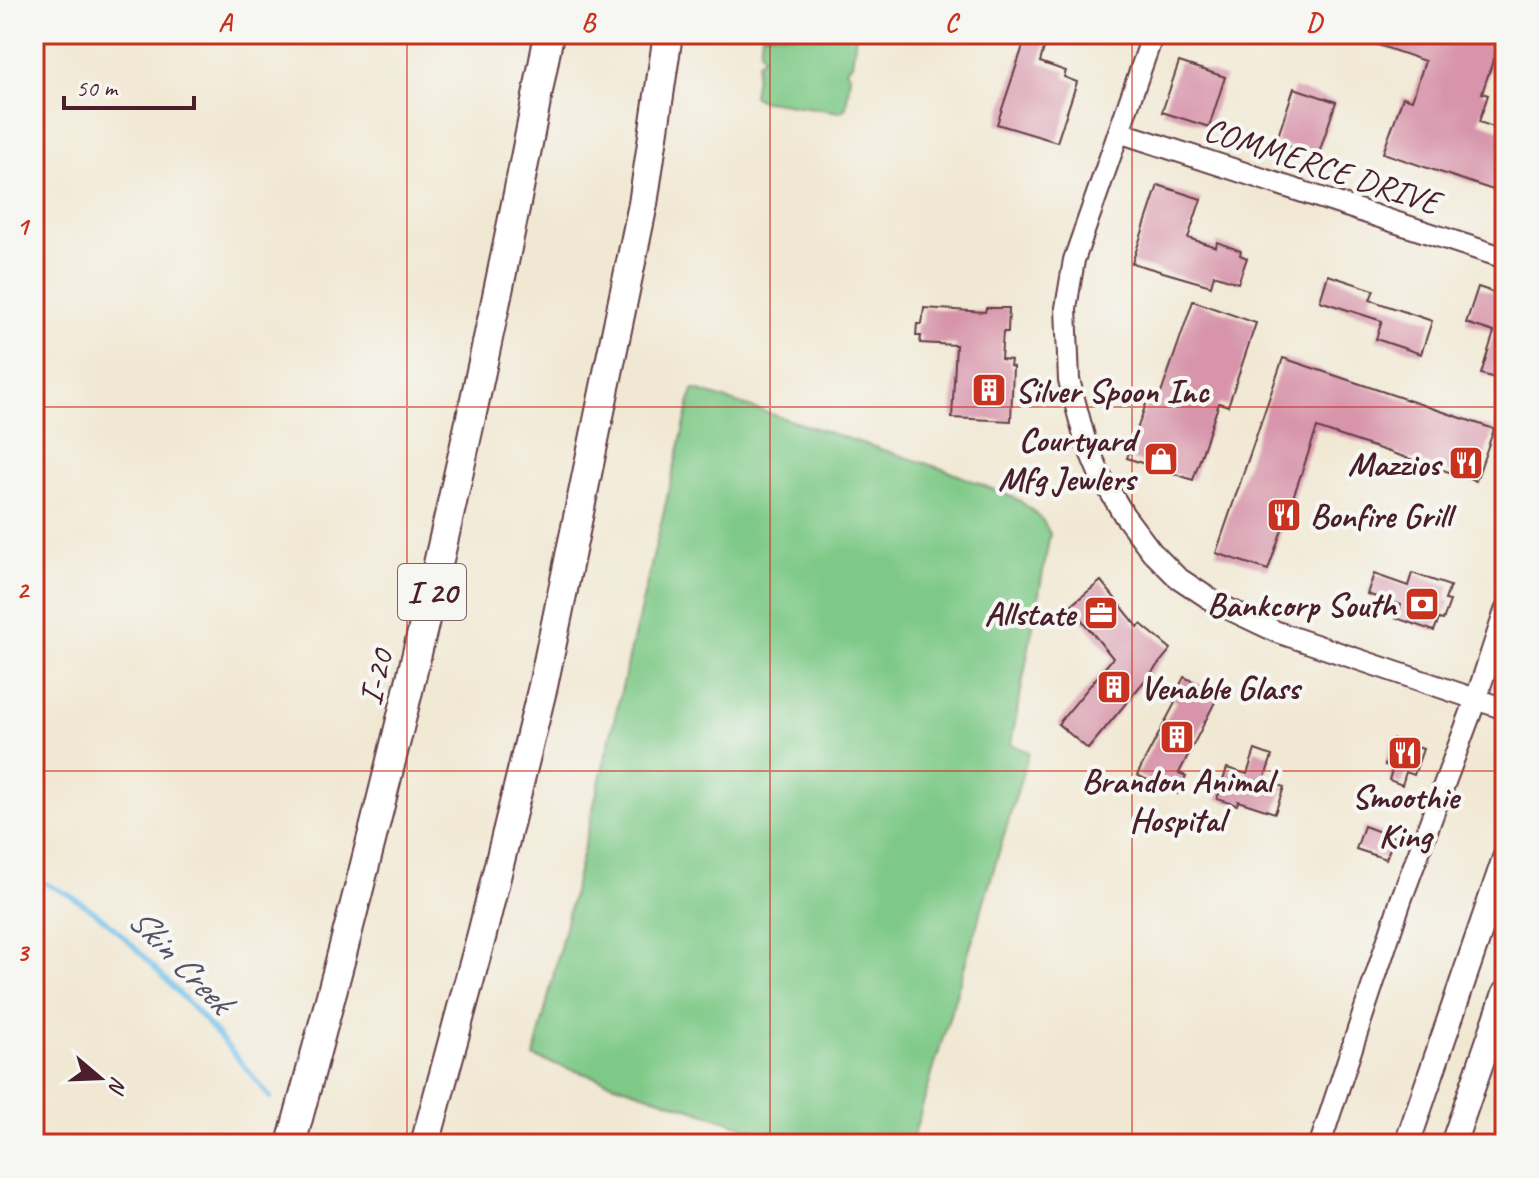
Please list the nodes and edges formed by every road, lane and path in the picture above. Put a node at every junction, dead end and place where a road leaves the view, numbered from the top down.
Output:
1 (549, 34) edge
2 (668, 34) edge
3 (1153, 34) edge
4 (1119, 132) junction
5 (1505, 258) edge
6 (1505, 611) edge
7 (1476, 699) junction
8 (1505, 709) edge
9 (1505, 858) edge
10 (1505, 993) edge
11 (291, 1144) edge
12 (425, 1144) edge
13 (1320, 1144) edge
14 (1407, 1144) edge
15 (1453, 1144) edge

1 - 11 highway, I-20 / I 20
2 - 12 highway
3 - 4 street
4 - 5 street, COMMERCE DRIVE
4 - 7 street
6 - 7 street
7 - 8 street
7 - 13 street
9 - 14 main road
10 - 15 main road

